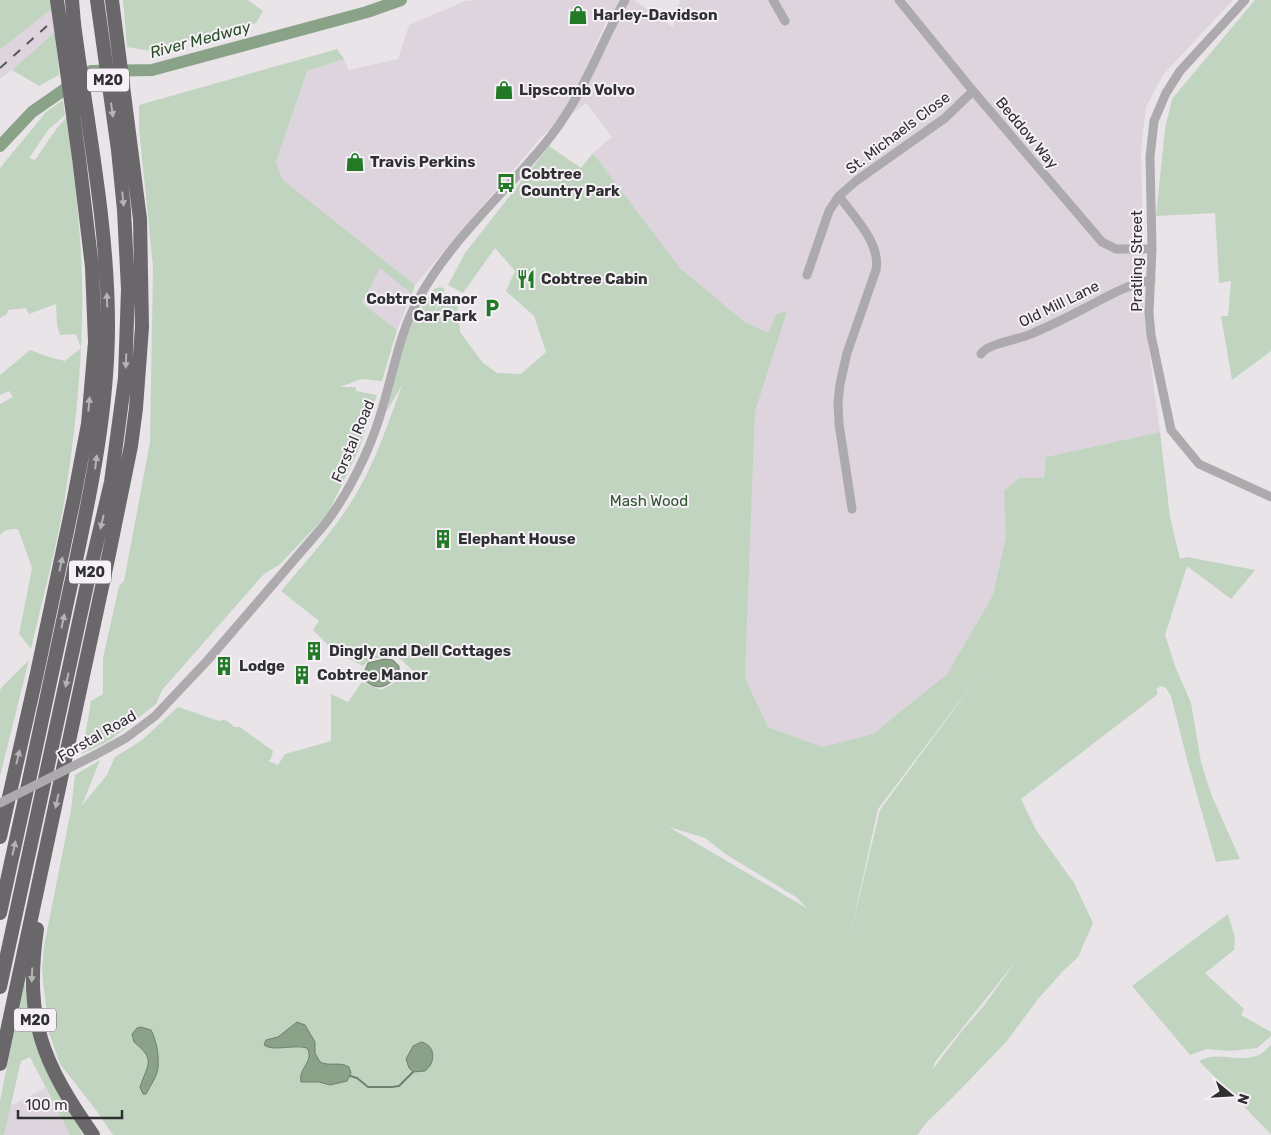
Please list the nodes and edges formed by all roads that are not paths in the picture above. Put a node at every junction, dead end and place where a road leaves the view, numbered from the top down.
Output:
1 (57, 0) edge
2 (72, 0) edge
3 (625, 0) edge
4 (773, 0) edge
5 (900, 0) edge
6 (1245, 0) edge
7 (97, 3) edge
8 (113, 4) edge
9 (785, 21) dead end
10 (71, 51) junction
11 (973, 91) junction
12 (125, 149) junction
13 (86, 157) junction
14 (839, 196) junction
15 (1152, 249) junction
16 (807, 275) dead end
17 (1151, 280) junction
18 (981, 354) dead end
19 (1271, 497) edge
20 (852, 509) dead end
21 (4, 804) edge
22 (52, 825) junction
23 (0, 828) edge
24 (0, 837) edge
25 (0, 913) edge
26 (0, 987) edge
27 (0, 1064) edge
28 (93, 1135) edge

1 - 10 highway, M20, bridge
2 - 10 highway, M20, bridge
3 - 21 street, Forstal Road, bridge
4 - 9 street
5 - 11 street, Beddow Way
6 - 15 street, Pratling Street
7 -> 12 highway, M20
8 - 12 highway, M20
10 - 13 highway, M20
11 - 14 street, St. Michaels Close
11 - 15 street, Beddow Way
12 -> 22 highway, M20
12 -> 26 highway, M20
21 -> 13 highway, M20
25 -> 13 highway, M20
14 - 16 street, St. Michaels Close
14 - 20 street
15 - 17 street, Pratling Street
17 - 18 street, Old Mill Lane
17 - 19 street, Pratling Street
21 - 23 highway, M20
21 - 24 highway, M20
22 - 27 highway, M20
22 -> 28 highway, M20

